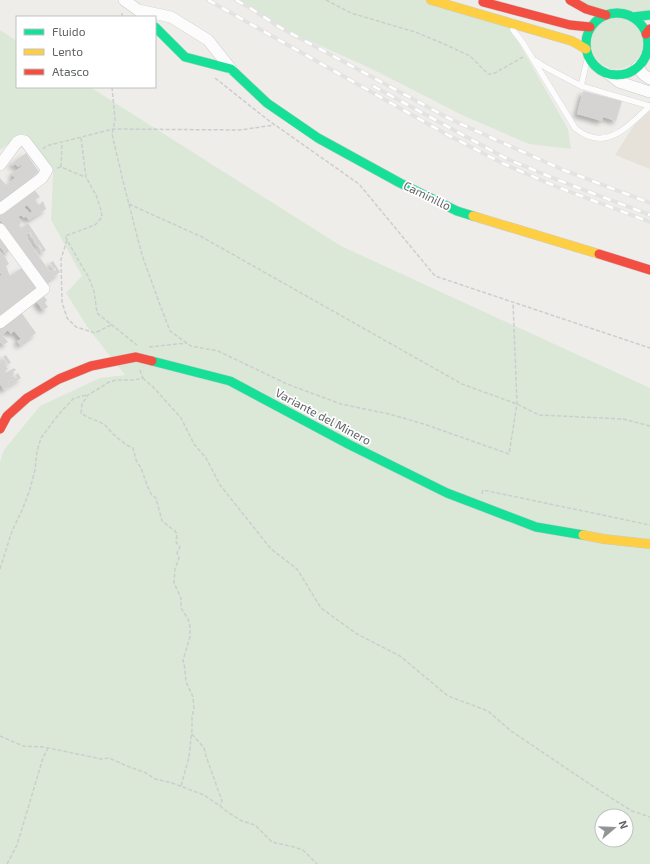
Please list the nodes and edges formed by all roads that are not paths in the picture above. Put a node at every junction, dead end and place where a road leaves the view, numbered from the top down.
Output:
1 (124, 0) edge
2 (431, 0) edge
3 (475, 0) edge
4 (570, 0) edge
5 (141, 13) edge
6 (606, 15) junction
7 (650, 15) edge
8 (633, 17) junction
9 (507, 22) junction
10 (156, 28) edge
11 (590, 28) junction
12 (648, 31) edge
13 (649, 48) edge
14 (587, 53) junction
15 (532, 58) junction
16 (638, 67) junction
17 (650, 67) edge
18 (231, 69) junction
19 (609, 74) junction
20 (650, 78) edge
21 (581, 86) junction
22 (650, 92) edge
23 (650, 106) edge
24 (0, 165) edge
25 (0, 209) edge
26 (0, 229) edge
27 (650, 270) edge
28 (0, 323) edge
29 (0, 429) edge
30 (650, 544) edge

1 - 5 street, Caminillo
2 - 9 main road
3 - 11 main road
4 - 6 main road
5 - 18 street, Caminillo
6 - 8 main road
6 - 11 main road
7 - 8 main road
8 - 12 main road
9 - 14 main road
9 - 15 lane
10 - 18 main road, Caminillo
11 - 14 main road
12 - 13 main road
13 - 16 main road
14 - 19 main road
14 - 21 lane
15 - 21 lane
15 - 23 lane
16 - 17 main road
16 - 19 main road
16 - 20 street
18 - 27 main road, Caminillo
19 - 22 street
21 - 23 lane
24 - 25 street
26 - 28 street
29 - 30 main road, Variante del Minero

